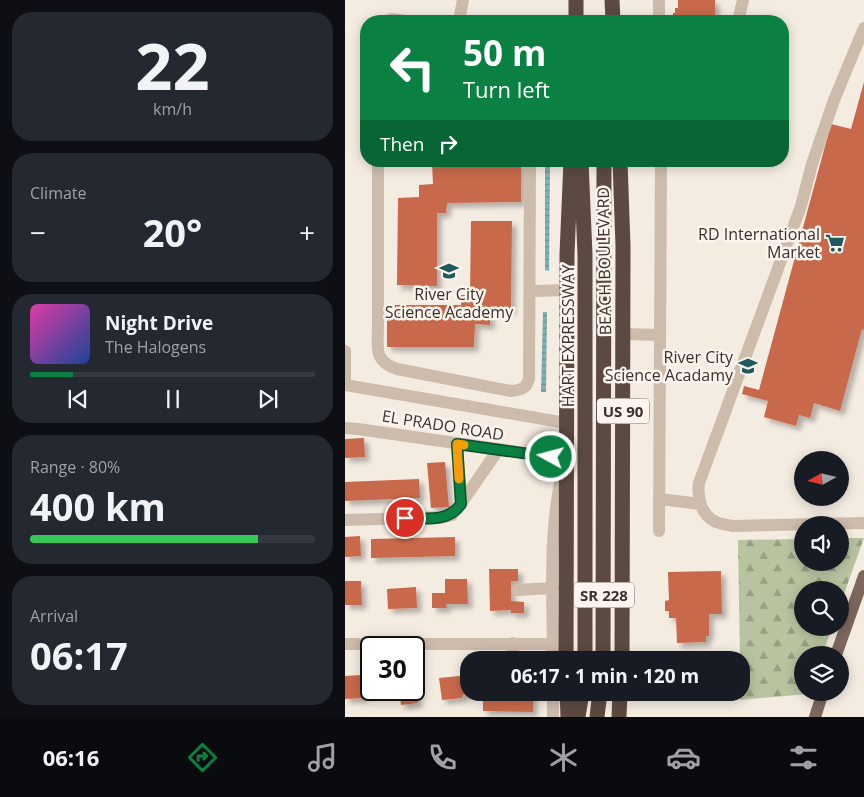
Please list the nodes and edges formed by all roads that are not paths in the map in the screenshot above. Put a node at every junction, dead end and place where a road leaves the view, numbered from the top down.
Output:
1 (463, 0) edge
2 (576, 0) edge
3 (611, 0) edge
4 (659, 0) edge
5 (743, 0) edge
6 (460, 15) edge
7 (576, 15) edge
8 (610, 15) edge
9 (612, 15) edge
10 (659, 15) edge
11 (739, 15) edge
12 (864, 28) edge
13 (378, 167) edge
14 (530, 167) edge
15 (571, 167) edge
16 (581, 167) edge
17 (604, 167) edge
18 (620, 167) edge
19 (661, 167) edge
20 (567, 290) junction
21 (532, 291) junction
22 (623, 334) junction
23 (660, 335) junction
24 (345, 351) edge
25 (345, 385) edge
26 (566, 423) junction
27 (345, 428) edge
28 (457, 444) junction
29 (498, 450) junction
30 (566, 459) junction
31 (660, 499) junction
32 (461, 504) junction
33 (700, 504) junction
34 (345, 520) edge
35 (864, 523) edge
36 (659, 531) dead end
37 (864, 576) edge
38 (553, 588) junction
39 (517, 590) dead end
40 (513, 643) junction
41 (345, 644) edge
42 (553, 644) junction
43 (839, 646) edge
44 (513, 651) edge
45 (553, 651) edge
46 (566, 651) edge
47 (585, 651) edge
48 (603, 651) edge
49 (622, 651) edge
50 (553, 701) edge
51 (567, 701) edge
52 (581, 701) edge
53 (599, 701) edge
54 (620, 701) edge
55 (820, 701) edge
56 (553, 717) edge
57 (568, 717) edge
58 (578, 717) edge
59 (597, 717) edge
60 (619, 717) edge
61 (815, 717) edge

1 - 6 street
2 - 7 highway
3 - 8 highway
3 - 9 highway
4 - 10 street
5 - 11 street
12 - 33 street
13 - 21 street
14 - 21 street
15 - 20 highway, BEACH BOULEVARD
16 - 47 highway, HART EXPRESSWAY / SR 228
17 - 48 highway, SR 228
18 - 22 highway, BEACH BOULEVARD / US 90
19 - 23 street
20 - 21 street
20 - 26 highway, BEACH BOULEVARD
22 - 23 street
22 - 49 highway, BEACH BOULEVARD / US 90
23 - 31 street
24 - 25 street
25 - 26 street
26 - 30 highway, BEACH BOULEVARD
27 - 28 street, EL PRADO ROAD
28 - 29 street, EL PRADO ROAD
28 - 32 street
29 - 30 street, EL PRADO ROAD
29 - 32 street
30 - 38 street
30 - 46 highway, BEACH BOULEVARD
31 - 33 street
31 - 36 street
32 - 34 street
33 - 35 street
37 - 43 main road
38 - 39 street
38 - 42 street
40 - 41 street
40 - 42 street
40 - 44 street
42 - 45 street
50 - 56 street
51 - 57 highway
52 - 58 highway
53 - 59 highway
54 - 60 highway
55 - 61 main road

